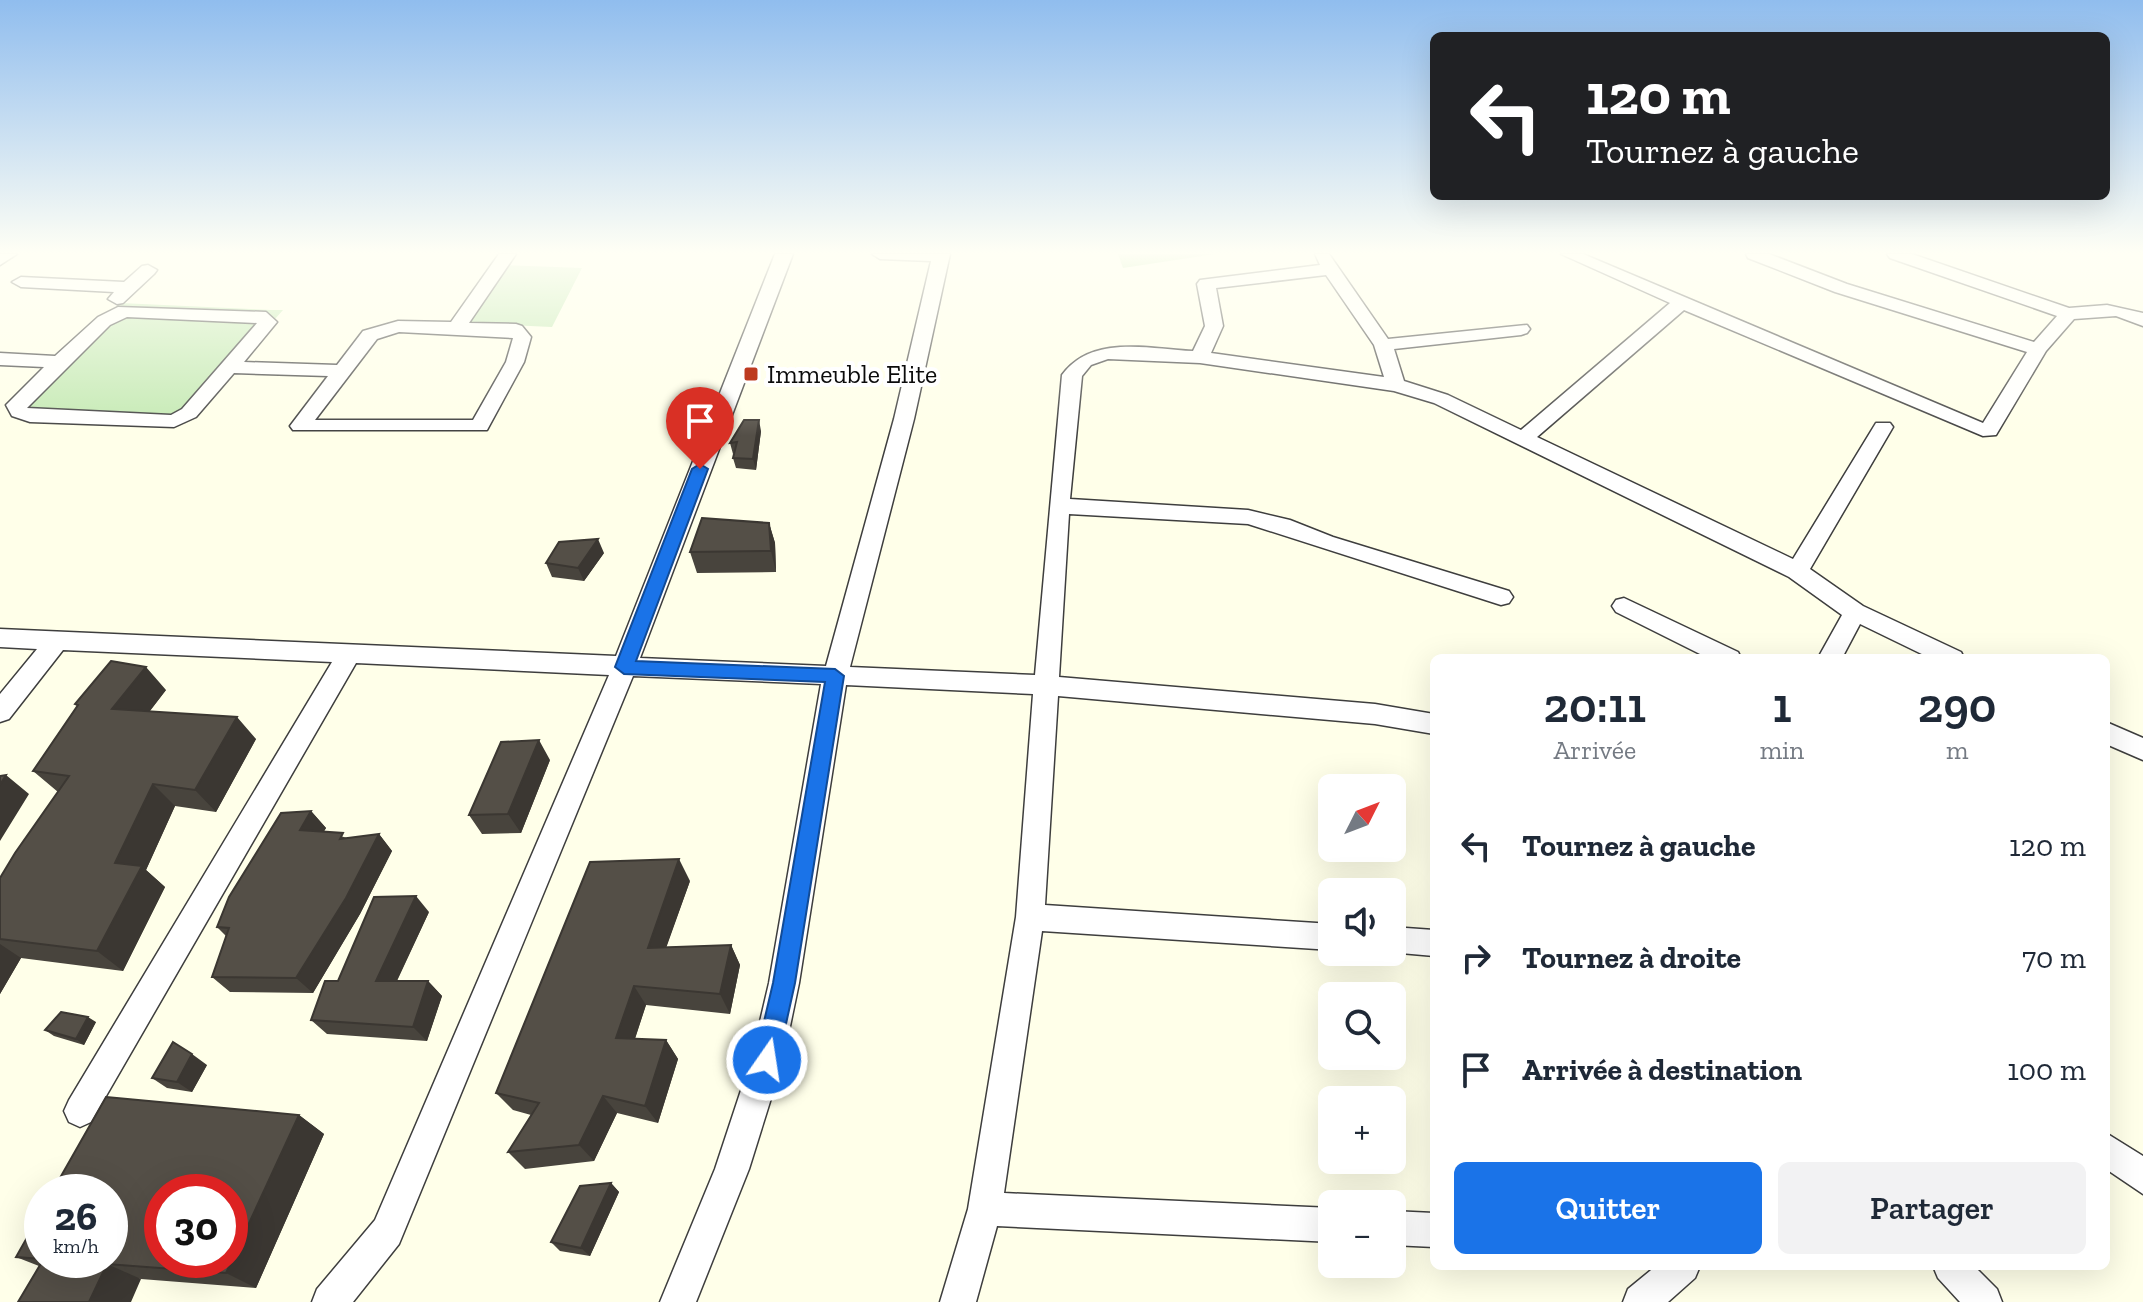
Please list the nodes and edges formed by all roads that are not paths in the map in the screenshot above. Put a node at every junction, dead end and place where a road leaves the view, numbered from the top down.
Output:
1 (115, 315) edge
2 (216, 315) edge
3 (465, 315) edge
4 (760, 315) edge
5 (928, 315) edge
6 (1212, 315) edge
7 (1362, 315) edge
8 (1667, 315) edge
9 (1709, 315) edge
10 (1927, 315) edge
11 (2067, 315) edge
12 (457, 327) junction
13 (1521, 329) dead end
14 (1383, 345) junction
15 (2038, 349) junction
16 (1200, 357) junction
17 (0, 359) edge
18 (60, 362) junction
19 (229, 367) junction
20 (340, 371) junction
21 (1396, 385) junction
22 (1883, 427) dead end
23 (1523, 439) junction
24 (1059, 506) junction
25 (1797, 571) junction
26 (1501, 597) dead end
27 (1624, 606) dead end
28 (1855, 612) junction
29 (0, 638) edge
30 (57, 641) junction
31 (349, 654) junction
32 (1721, 654) edge
33 (1832, 654) edge
34 (1944, 654) edge
35 (624, 667) junction
36 (835, 676) junction
37 (1045, 685) junction
38 (0, 712) edge
39 (1430, 723) edge
40 (2110, 734) edge
41 (2143, 750) edge
42 (1030, 917) junction
43 (1318, 936) edge
44 (1406, 941) edge
45 (1430, 943) edge
46 (80, 1111) dead end
47 (2110, 1152) edge
48 (2143, 1177) edge
49 (985, 1209) junction
50 (1318, 1224) edge
51 (1406, 1229) edge
52 (1430, 1230) edge
53 (1678, 1270) edge
54 (1954, 1270) edge
55 (330, 1302) edge
56 (678, 1302) edge
57 (958, 1302) edge
58 (1641, 1302) edge
59 (1984, 1302) edge

1 - 18 street
2 - 19 street
3 - 12 street
4 - 35 street
5 - 36 street
6 - 16 street
7 - 14 street
8 - 23 street
9 - 15 street
10 - 15 street
11 - 15 street
12 - 20 street
12 - 20 street
13 - 14 street
14 - 21 street
16 - 21 street
16 - 24 street
17 - 18 street
18 - 19 street
19 - 20 street
21 - 23 street
22 - 25 street
23 - 25 street
24 - 26 street
24 - 37 street
25 - 28 street
27 - 32 street
28 - 33 street
28 - 34 street
29 - 30 street
30 - 31 street
30 - 38 street
31 - 35 street
31 - 46 street
35 - 36 street
35 - 55 street
36 - 37 street
36 - 56 street
37 - 39 street
37 - 42 street
40 - 41 street
42 - 43 street
42 - 49 street
44 - 45 street
47 - 48 street
49 - 50 street
49 - 57 street
51 - 52 street
53 - 58 street
54 - 59 street

